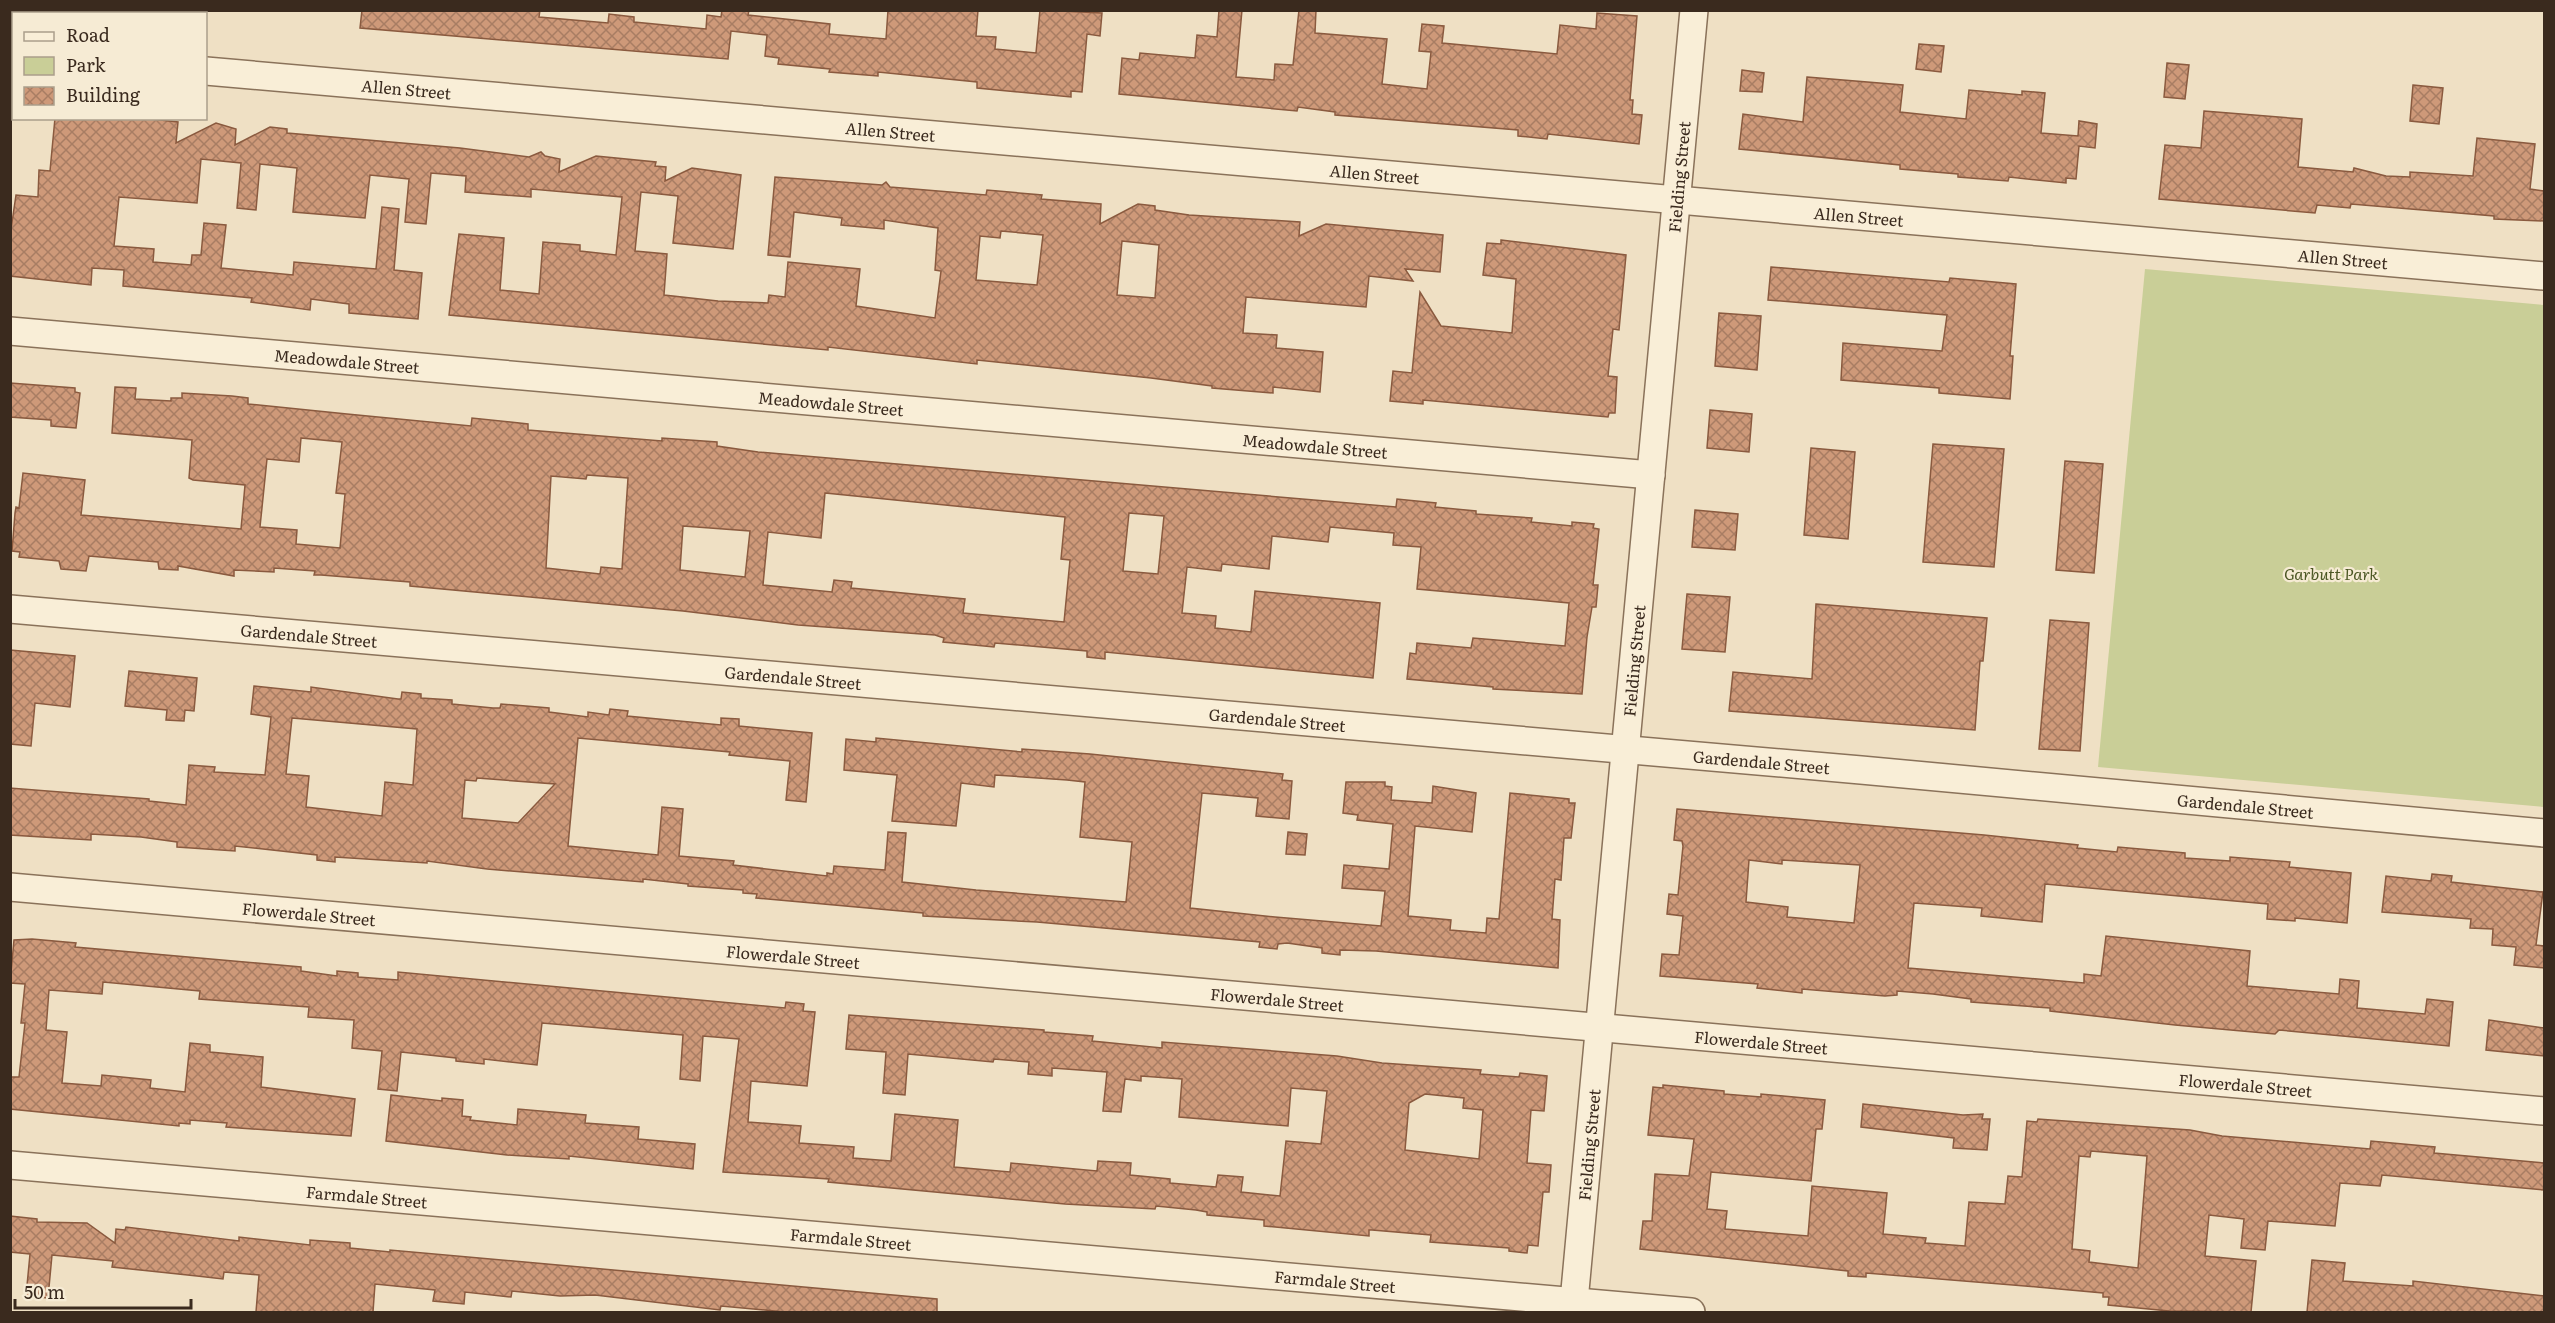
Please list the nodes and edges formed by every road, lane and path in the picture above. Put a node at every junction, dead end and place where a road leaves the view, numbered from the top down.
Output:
1 (1694, 10) edge
2 (207, 71) edge
3 (1676, 201) junction
4 (2544, 276) edge
5 (10, 332) edge
6 (1651, 475) junction
7 (10, 609) edge
8 (1624, 752) junction
9 (2544, 833) edge
10 (10, 886) edge
11 (1600, 1027) junction
12 (2544, 1111) edge
13 (10, 1165) edge
14 (1574, 1308) edge
15 (1691, 1312) edge

1 - 3 street, Fielding Street
2 - 3 street, Allen Street
3 - 4 street, Allen Street
3 - 6 street, Fielding Street
5 - 6 street, Meadowdale Street
6 - 8 street, Fielding Street
7 - 8 street, Gardendale Street
8 - 9 street, Gardendale Street
8 - 11 street, Fielding Street
10 - 11 street, Flowerdale Street
11 - 12 street, Flowerdale Street
11 - 14 street, Fielding Street
13 - 14 street, Farmdale Street
14 - 15 street, Farmdale Street

